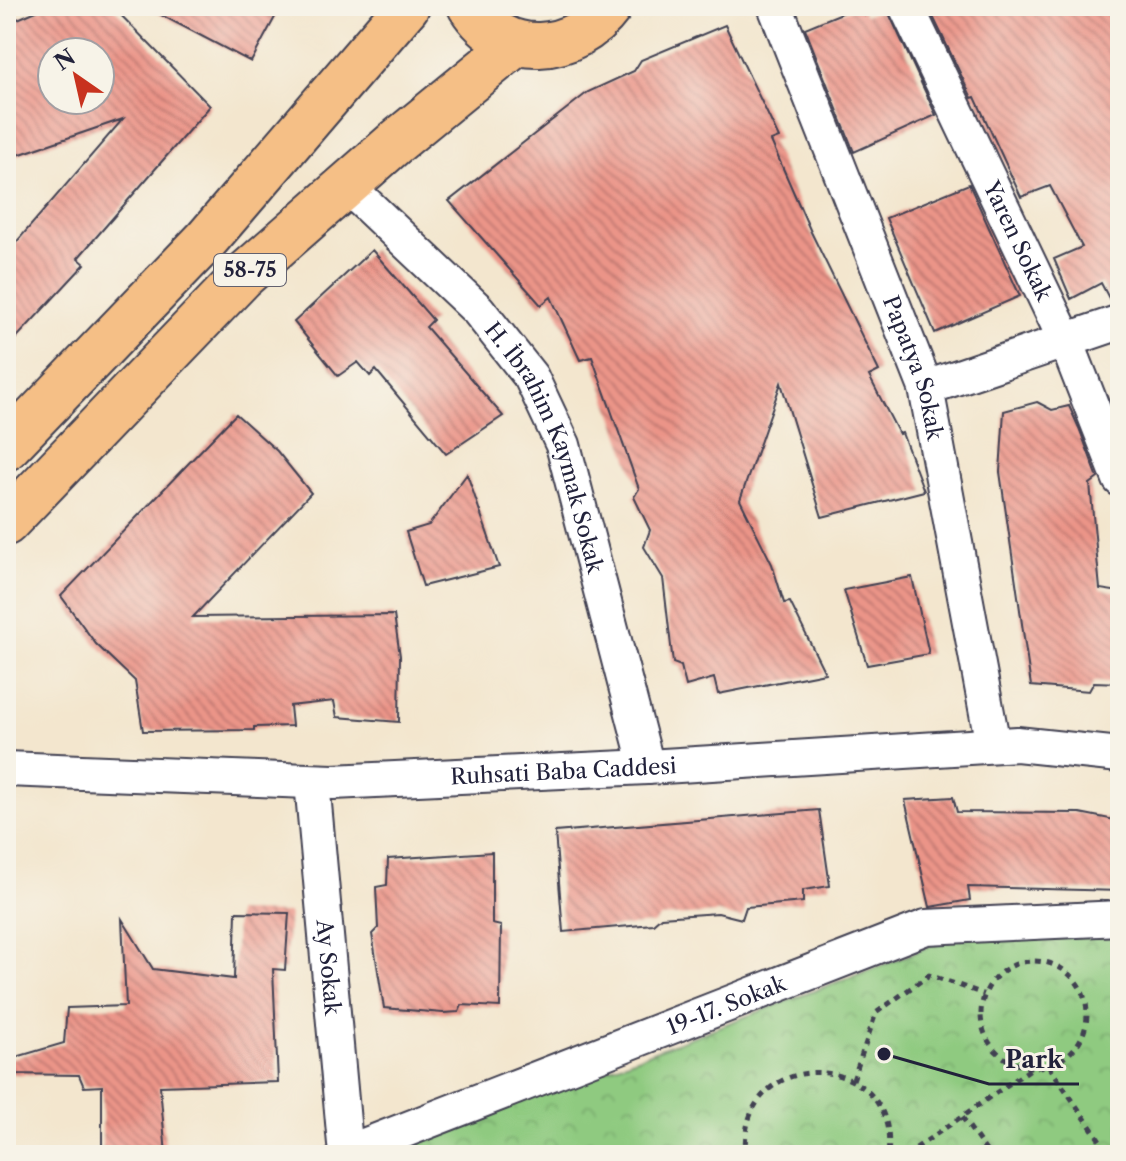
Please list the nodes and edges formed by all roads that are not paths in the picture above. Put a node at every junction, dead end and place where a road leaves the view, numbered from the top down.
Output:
1 (407, 6) edge
2 (470, 6) edge
3 (610, 6) edge
4 (775, 6) edge
5 (906, 6) edge
6 (517, 43) junction
7 (347, 186) junction
8 (1120, 322) edge
9 (1066, 341) junction
10 (926, 388) junction
11 (6, 448) edge
12 (1120, 479) edge
13 (6, 523) edge
14 (993, 745) junction
15 (1120, 755) edge
16 (647, 767) junction
17 (6, 769) edge
18 (312, 782) junction
19 (1120, 918) edge
20 (346, 1154) edge

1 - 11 main road
2 - 6 main road
3 - 6 main road
4 - 10 street, Papatya Sokak
5 - 9 street, Yaren Sokak
6 - 7 main road, 58-75
7 - 13 main road, 58-75
7 - 16 street, H. İbrahim Kaymak Sokak
8 - 9 street
9 - 10 street
9 - 12 street, Yaren Sokak
10 - 14 street, Papatya Sokak
14 - 15 street, Ruhsati Baba Caddesi
14 - 16 street, Ruhsati Baba Caddesi
16 - 18 street, Ruhsati Baba Caddesi
17 - 18 street, Ruhsati Baba Caddesi
18 - 20 street, Ay Sokak
19 - 20 street, 19-17. Sokak

